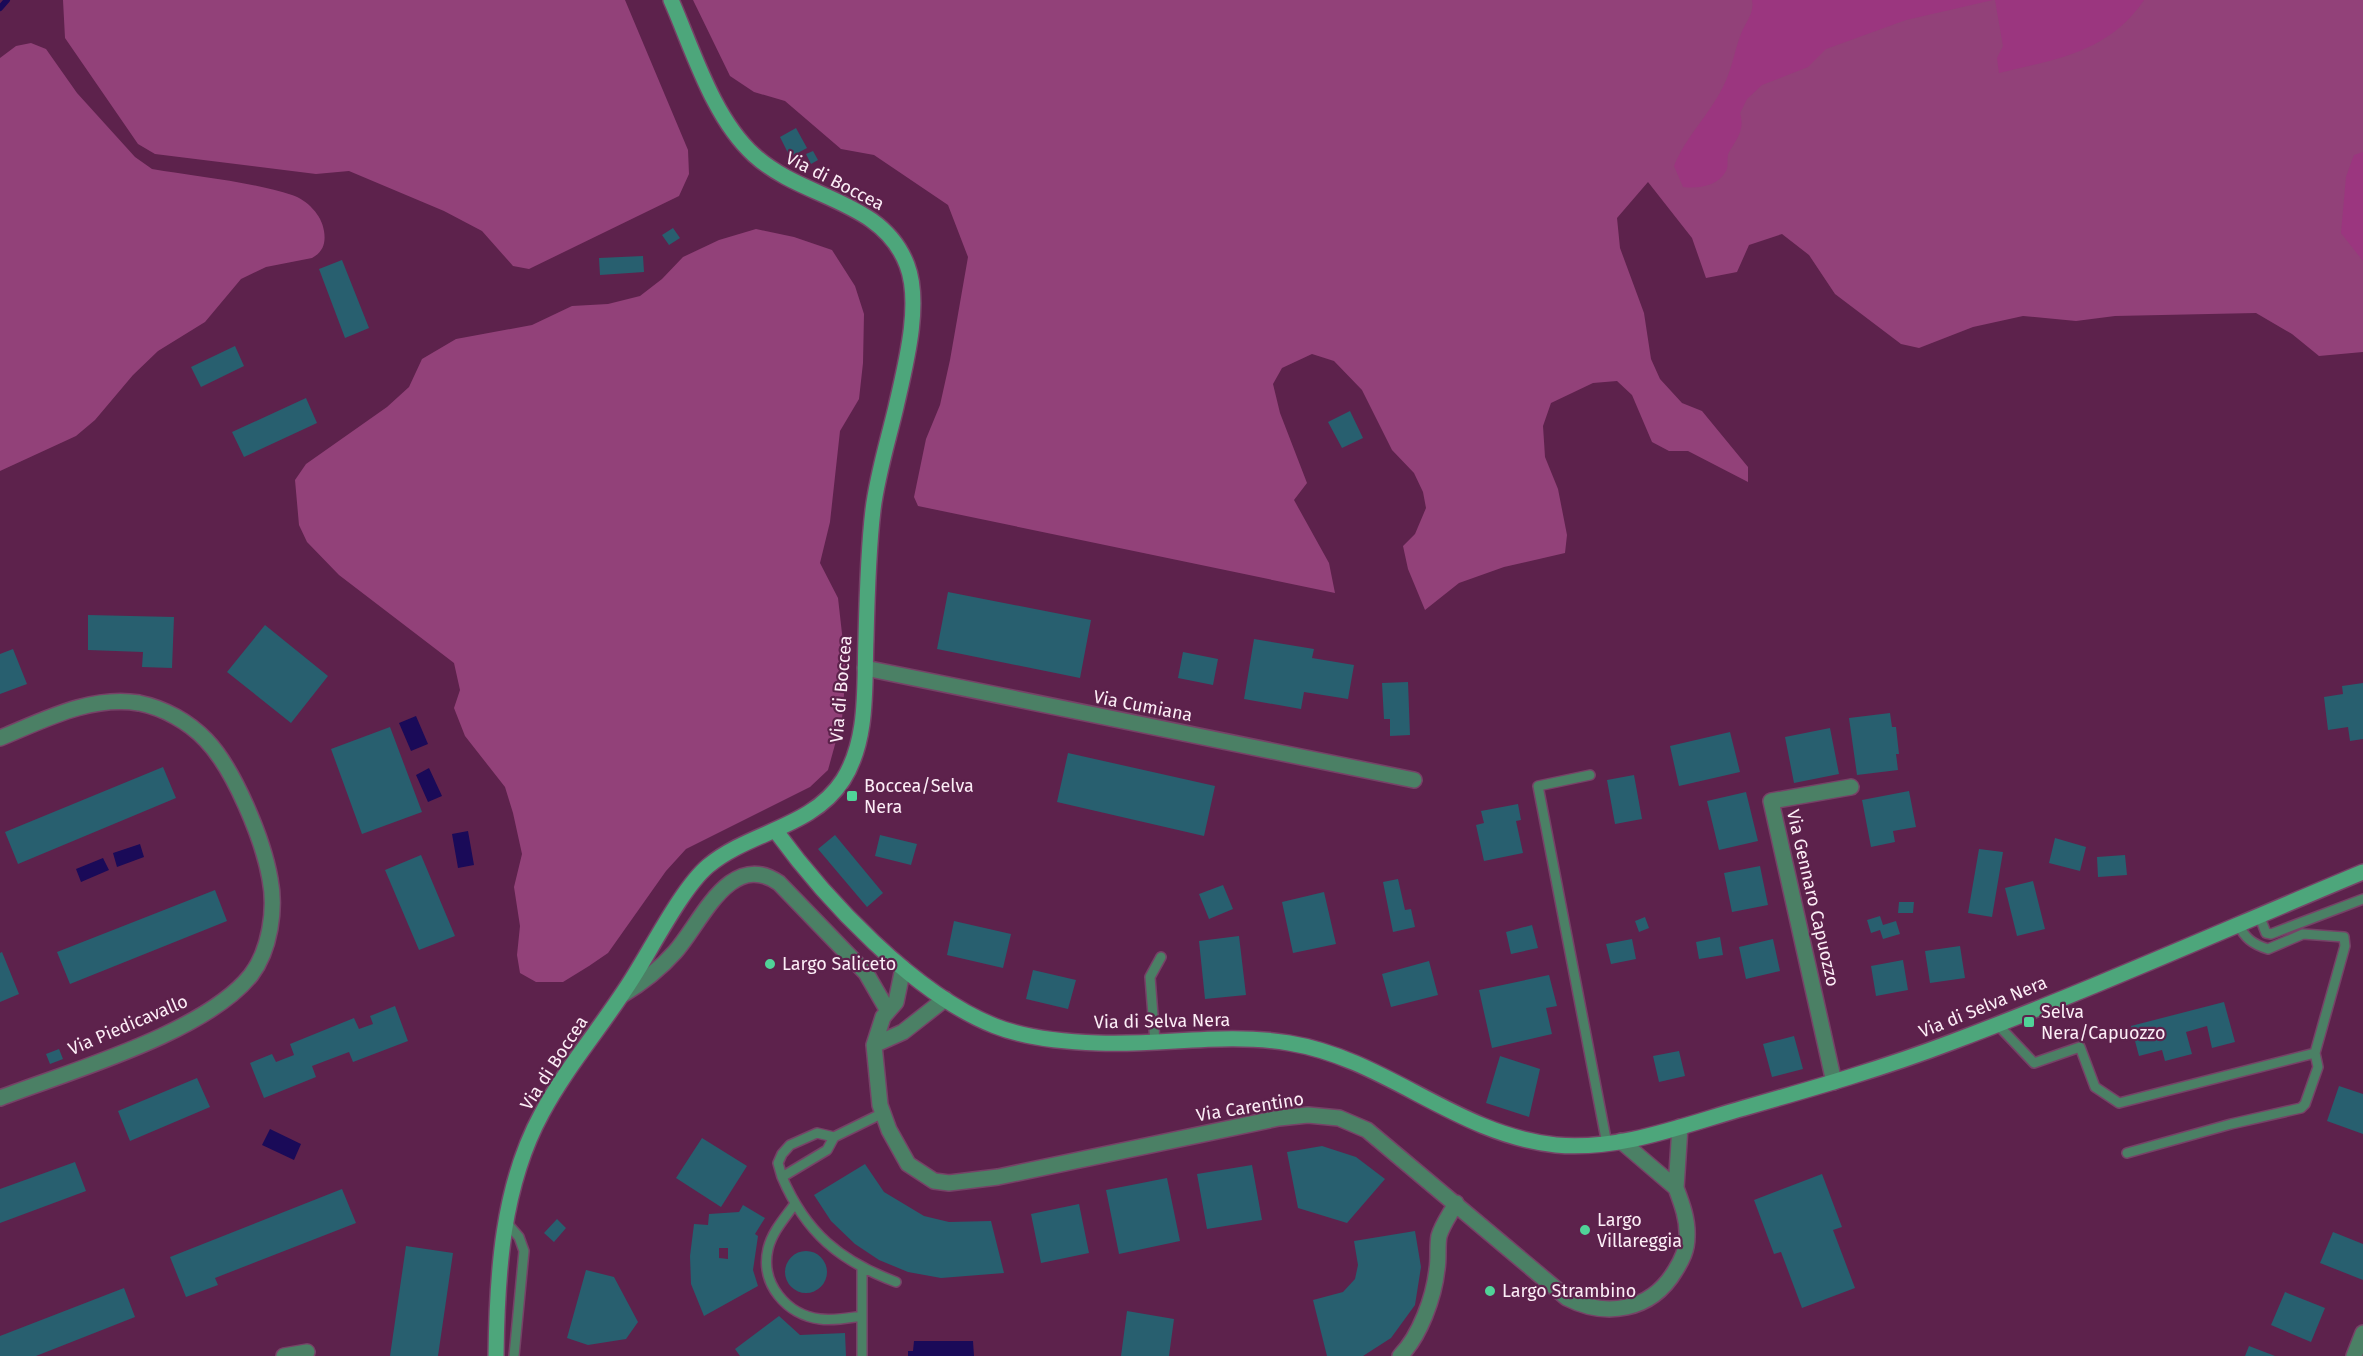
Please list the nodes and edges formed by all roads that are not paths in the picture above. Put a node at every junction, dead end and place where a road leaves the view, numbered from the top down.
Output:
1 (671, 0) edge
2 (865, 668) junction
3 (0, 738) edge
4 (1590, 775) dead end
5 (1414, 780) dead end
6 (1851, 787) dead end
7 (775, 830) junction
8 (2363, 872) edge
9 (2363, 899) edge
10 (2259, 915) junction
11 (2238, 924) junction
12 (1161, 957) dead end
13 (903, 968) junction
14 (622, 995) junction
15 (945, 999) junction
16 (888, 1011) junction
17 (1997, 1024) junction
18 (1155, 1041) junction
19 (874, 1045) junction
20 (2315, 1053) junction
21 (1834, 1082) junction
22 (0, 1098) edge
23 (883, 1113) junction
24 (1680, 1126) junction
25 (834, 1137) junction
26 (1614, 1143) junction
27 (2127, 1153) dead end
28 (782, 1177) junction
29 (1676, 1188) junction
30 (1456, 1203) junction
31 (794, 1205) junction
32 (506, 1222) junction
33 (862, 1269) junction
34 (896, 1282) dead end
35 (862, 1316) junction
36 (2363, 1333) edge
37 (307, 1352) dead end
38 (284, 1356) edge
39 (496, 1356) edge
40 (514, 1356) edge
41 (862, 1356) edge
42 (1400, 1356) edge
43 (2354, 1356) edge

1 - 2 street, Via di Boccea
2 - 5 street, Via Cumiana
2 - 7 street, Via di Boccea
3 - 22 street, Via Piedicavallo
4 - 26 lane
6 - 21 street, Via Gennaro Capuozzo
7 - 13 street, Via di Selva Nera
7 - 14 street, Via di Boccea
8 - 10 street, Via di Selva Nera
9 - 10 lane
10 - 11 street, Via di Selva Nera
11 - 17 street, Via di Selva Nera
11 - 20 lane
12 - 18 lane
13 - 15 street, Via di Selva Nera
13 - 16 street, Via Carentino
14 - 16 street
14 - 32 street, Via di Boccea
15 - 18 street, Via di Selva Nera
15 - 19 street
16 - 19 street, Via Carentino
17 - 20 lane
17 - 21 street, Via di Selva Nera
18 - 26 street, Via di Selva Nera
19 - 23 street, Via Carentino
20 - 27 lane
21 - 24 street, Via di Selva Nera
23 - 25 lane
23 - 30 street, Via Carentino
24 - 26 street, Via di Selva Nera
24 - 29 street, Via Carentino
25 - 28 lane
25 - 28 lane
26 - 29 street
28 - 31 lane
29 - 30 street, Via Carentino
30 - 42 street
31 - 33 lane
31 - 35 lane
32 - 39 street, Via di Boccea
32 - 40 lane
33 - 34 lane
33 - 35 lane
35 - 41 lane
36 - 43 street
37 - 38 street

